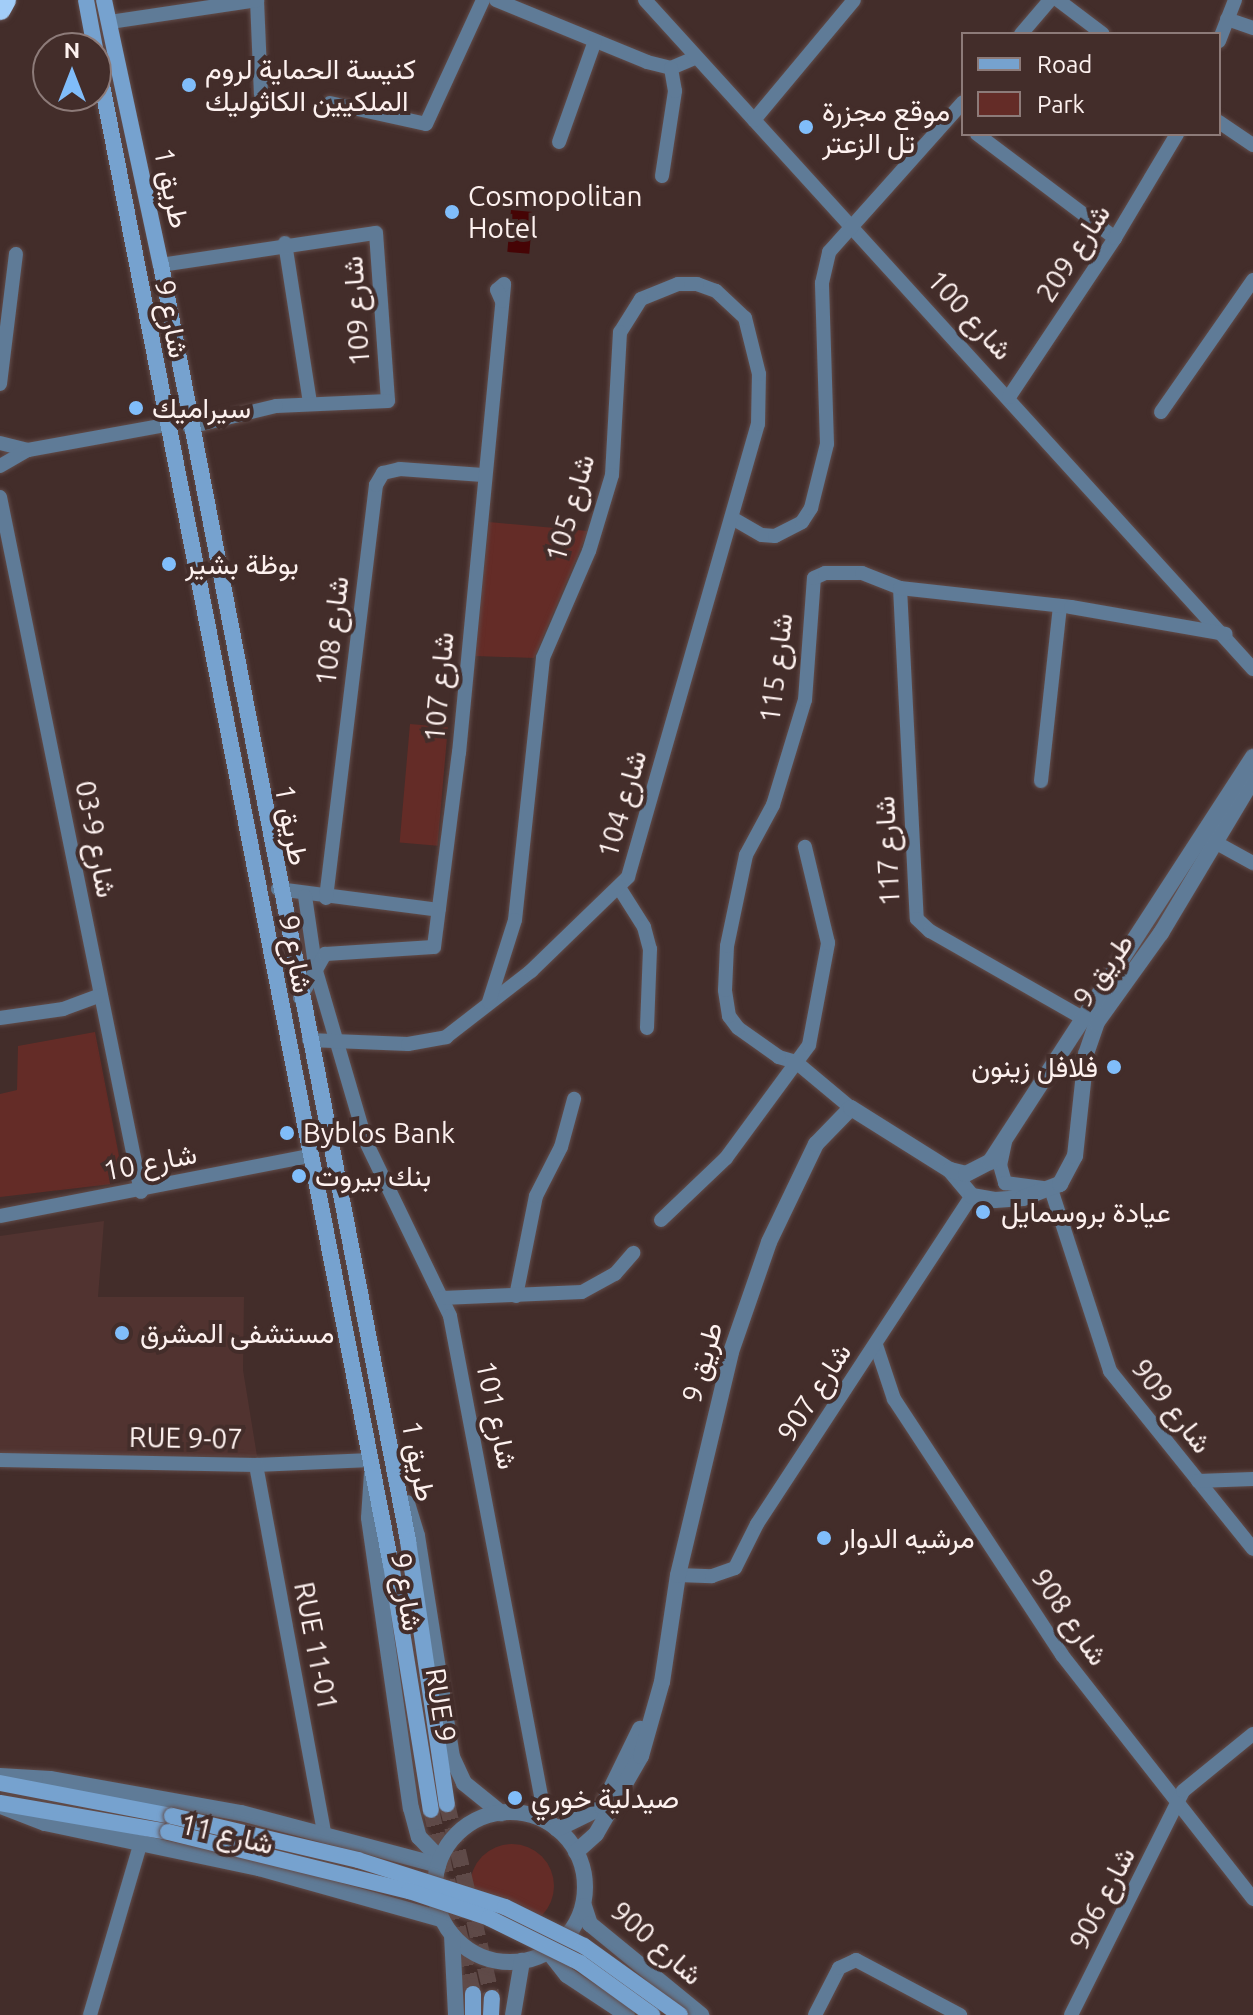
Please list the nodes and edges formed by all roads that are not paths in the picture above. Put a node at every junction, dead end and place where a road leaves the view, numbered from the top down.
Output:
1 (5, 0) edge
2 (86, 0) edge
3 (104, 0) edge
4 (257, 0) edge
5 (483, 0) edge
6 (496, 0) edge
7 (854, 0) edge
8 (1050, 0) edge
9 (1058, 0) edge
10 (1235, 0) edge
11 (655, 4) edge
12 (0, 9) edge
13 (1227, 19) junction
14 (110, 22) junction
15 (1253, 28) edge
16 (92, 32) edge
17 (1023, 32) edge
18 (1100, 32) edge
19 (1221, 36) edge
20 (595, 41) junction
21 (694, 58) junction
22 (671, 68) junction
23 (261, 94) dead end
24 (330, 103) dead end
25 (107, 112) edge
26 (957, 119) edge
27 (754, 120) junction
28 (1221, 123) edge
29 (980, 136) edge
30 (1176, 136) edge
31 (559, 142) dead end
32 (1253, 145) edge
33 (662, 176) dead end
34 (854, 229) junction
35 (1115, 238) junction
36 (285, 243) junction
37 (16, 254) dead end
38 (161, 265) junction
39 (1253, 280) edge
40 (502, 301) dead end
41 (0, 384) edge
42 (1009, 397) junction
43 (310, 403) junction
44 (1161, 412) dead end
45 (165, 425) junction
46 (189, 427) junction
47 (0, 443) edge
48 (28, 450) junction
49 (0, 466) edge
50 (483, 475) junction
51 (0, 497) edge
52 (732, 518) junction
53 (900, 588) junction
54 (1060, 606) junction
55 (1226, 634) junction
56 (1253, 669) edge
57 (1253, 757) edge
58 (1253, 779) edge
59 (1041, 781) dead end
60 (1213, 841) junction
61 (805, 847) dead end
62 (1253, 863) edge
63 (278, 889) junction
64 (620, 889) junction
65 (305, 896) junction
66 (326, 898) junction
67 (439, 910) junction
68 (290, 946) junction
69 (316, 971) junction
70 (101, 995) junction
71 (300, 998) junction
72 (489, 1002) junction
73 (1081, 1017) junction
74 (0, 1018) edge
75 (647, 1028) dead end
76 (334, 1038) junction
77 (309, 1040) junction
78 (796, 1062) junction
79 (574, 1099) dead end
80 (851, 1108) junction
81 (1007, 1134) junction
82 (309, 1156) junction
83 (950, 1170) junction
84 (1051, 1189) junction
85 (141, 1192) junction
86 (972, 1196) junction
87 (0, 1216) edge
88 (661, 1220) dead end
89 (633, 1253) dead end
90 (516, 1296) junction
91 (442, 1298) junction
92 (876, 1345) junction
93 (0, 1460) edge
94 (393, 1463) junction
95 (372, 1464) junction
96 (256, 1465) junction
97 (1253, 1479) edge
98 (1198, 1481) junction
99 (1253, 1549) edge
100 (678, 1575) junction
101 (665, 1656) junction
102 (1253, 1734) edge
103 (0, 1776) edge
104 (0, 1783) edge
105 (1176, 1802) junction
106 (0, 1804) edge
107 (447, 1804) tunnel mouth
108 (431, 1810) tunnel mouth
109 (501, 1813) junction
110 (170, 1824) junction
111 (552, 1825) junction
112 (325, 1837) junction
113 (141, 1842) junction
114 (576, 1852) junction
115 (439, 1862) junction
116 (1253, 1899) edge
117 (584, 1906) junction
118 (441, 1919) junction
119 (452, 1935) junction
120 (548, 1951) junction
121 (522, 1961) junction
122 (473, 1994) tunnel mouth
123 (90, 2015) edge
124 (456, 2015) edge
125 (473, 2015) edge
126 (513, 2015) edge
127 (627, 2015) edge
128 (652, 2015) edge
129 (680, 2015) edge
130 (701, 2015) edge
131 (815, 2015) edge
132 (960, 2015) edge
133 (1071, 2015) edge

1 - 12 highway
2 - 16 main road, شارع 9
3 - 14 main road, طريق 1
4 - 14 street
4 - 23 street
5 - 24 street
6 - 20 street
7 - 27 street
8 - 17 street
9 - 18 street
10 - 13 street
11 - 21 street, شارع 100
13 - 15 street
13 - 19 street
14 - 38 main road, طريق 1
20 - 22 street
20 - 31 street
21 - 22 street
21 - 27 street, شارع 100
22 - 33 street
25 - 45 main road, شارع 9
26 - 34 street
27 - 34 street, شارع 100
28 - 32 street
29 - 35 street
30 - 35 street, شارع 209
34 - 42 street, شارع 100
34 - 52 street
35 - 42 street, شارع 209
36 - 38 street, شارع 109
36 - 43 street
36 - 43 street, شارع 109
37 - 41 street
38 - 46 main road, طريق 1
39 - 44 street
40 - 50 street, شارع 107
42 - 55 street, شارع 100
43 - 46 street, شارع 109
45 - 48 street
45 - 82 main road, شارع 9
46 - 63 main road, طريق 1
47 - 48 street
48 - 49 street
50 - 66 street, شارع 108
50 - 67 street, شارع 107
51 - 70 street, شارع 9-03
52 - 64 street, شارع 104
52 - 72 street, شارع 105
53 - 54 street, شارع 115
53 - 73 street, شارع 117
53 - 78 street, شارع 115
54 - 55 street, شارع 115
54 - 59 street
55 - 56 street, شارع 100
57 - 73 street, 9 طريق
58 - 60 street, 9 طريق
60 - 62 street
60 - 84 street, 9 طريق
61 - 78 street
63 - 65 street
63 - 68 main road, طريق 1
64 - 72 street, شارع 104
64 - 75 street
65 - 66 street
65 - 69 street, شارع 101
66 - 67 street
67 - 69 street, شارع 107
68 - 69 street
68 - 71 main road, طريق 1
69 - 71 street, شارع 107
69 - 76 street, شارع 101
70 - 74 street
70 - 85 street, شارع 9-03
71 - 77 main road, طريق 1
72 - 76 street, شارع 104
73 - 81 street, 9 طريق
76 - 77 street, شارع 104
76 - 91 street, شارع 101
77 - 94 main road, طريق 1
78 - 80 street, شارع 115
78 - 88 street
79 - 90 street
80 - 83 street
80 - 100 street, طريق 9
81 - 83 street, 9 طريق
81 - 84 street
82 - 85 street, شارع 10
82 - 95 main road, شارع 9
83 - 86 street
84 - 86 street
84 - 98 street, شارع 909
85 - 87 street, شارع 10
86 - 92 street, شارع 907
89 - 90 street
90 - 91 street
91 - 111 street, شارع 101
92 - 100 street, شارع 907
92 - 105 street, شارع 908
93 - 96 street, RUE 9-07
94 - 107 main road, طريق 1
94 - 109 street, شارع 9
95 - 96 street, RUE 9-07
95 - 108 main road, RUE 9
95 - 115 street, شارع 9
96 - 112 street, RUE 11-01
97 - 98 street
98 - 99 street, شارع 909
100 - 101 street, طريق 9
101 - 111 street, طريق 9
101 - 114 street, طريق 9
102 - 105 street
103 - 112 street, شارع 11
104 - 110 main road, شارع 11
105 - 116 street, شارع 908
105 - 133 street, شارع 906
106 - 110 main road
106 - 113 street, شارع 11
109 - 111 street
109 - 115 street
110 - 128 main road, bridge
110 - 129 main road, bridge
111 - 114 street
112 - 115 street, شارع 11
113 - 118 street, شارع 11
113 - 123 street
114 - 117 street
115 - 118 street
117 - 120 street
117 - 130 street, شارع 900
118 - 119 street
119 - 121 street
119 - 124 street
120 - 121 street
120 - 127 street
121 - 126 street
122 - 125 main road
131 - 132 street

